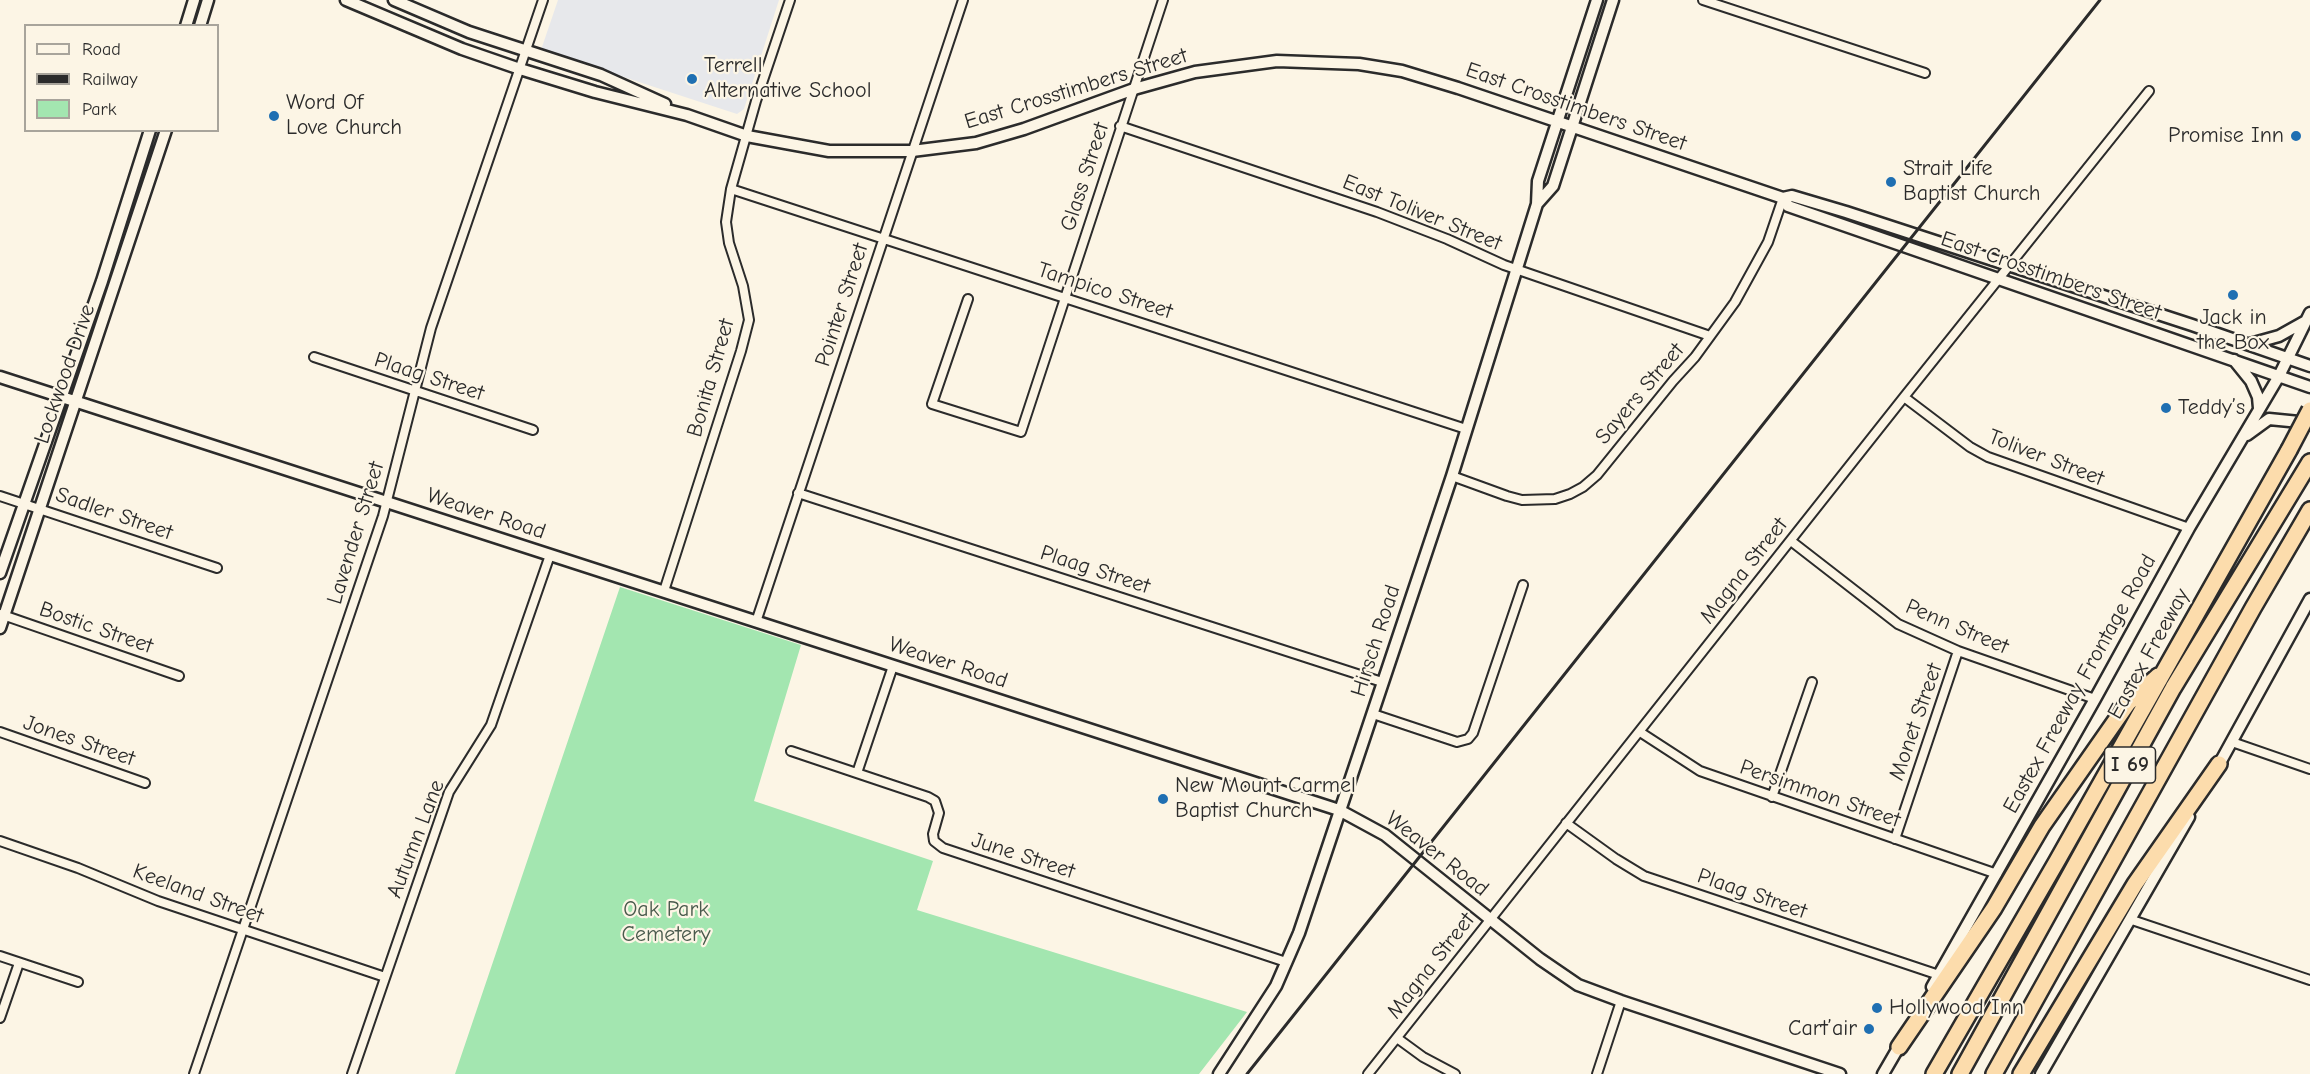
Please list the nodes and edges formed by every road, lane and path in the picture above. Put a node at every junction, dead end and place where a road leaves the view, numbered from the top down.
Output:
1 (194, 0) edge
2 (208, 0) edge
3 (346, 0) edge
4 (394, 0) edge
5 (543, 0) edge
6 (790, 0) edge
7 (963, 0) edge
8 (1163, 0) edge
9 (1598, 0) edge
10 (1613, 0) edge
11 (1703, 0) edge
12 (371, 5) edge
13 (187, 24) edge
14 (201, 24) edge
15 (525, 51) junction
16 (519, 69) junction
17 (1925, 74) dead end
18 (1134, 89) junction
19 (2149, 91) dead end
20 (687, 115) junction
21 (1558, 121) junction
22 (1120, 126) junction
23 (1572, 126) junction
24 (149, 132) edge
25 (165, 132) edge
26 (747, 136) junction
27 (912, 152) junction
28 (731, 189) junction
29 (1783, 198) junction
30 (1537, 204) junction
31 (883, 238) junction
32 (2008, 265) junction
33 (1515, 269) junction
34 (1999, 277) junction
35 (102, 281) junction
36 (116, 285) junction
37 (1065, 297) junction
38 (969, 299) dead end
39 (2307, 317) edge
40 (1710, 336) junction
41 (2248, 345) junction
42 (314, 357) dead end
43 (2288, 359) junction
44 (2234, 360) junction
45 (2310, 366) edge
46 (2279, 376) junction
47 (0, 377) edge
48 (2310, 387) edge
49 (414, 391) junction
50 (60, 397) junction
51 (1904, 397) junction
52 (77, 403) junction
53 (2259, 409) junction
54 (2310, 410) edge
55 (2310, 423) edge
56 (1466, 429) junction
57 (533, 430) dead end
58 (2240, 441) junction
59 (2310, 462) edge
60 (1452, 476) junction
61 (798, 493) junction
62 (0, 496) edge
63 (387, 502) junction
64 (24, 503) junction
65 (40, 508) junction
66 (2310, 510) edge
67 (2189, 528) junction
68 (1791, 541) junction
69 (550, 555) junction
70 (217, 568) dead end
71 (0, 573) edge
72 (1523, 585) dead end
73 (664, 591) junction
74 (2310, 599) edge
75 (2, 614) edge
76 (756, 622) junction
77 (0, 628) edge
78 (1958, 651) junction
79 (893, 666) junction
80 (2167, 668) junction
81 (179, 676) dead end
82 (1382, 682) junction
83 (1812, 682) dead end
84 (2095, 699) junction
85 (1373, 714) junction
86 (0, 732) edge
87 (1640, 732) junction
88 (2232, 742) junction
89 (791, 751) dead end
90 (2219, 764) junction
91 (2310, 769) edge
92 (857, 773) junction
93 (145, 783) dead end
94 (1772, 797) junction
95 (1339, 810) junction
96 (1566, 823) junction
97 (1895, 839) junction
98 (0, 841) edge
99 (1997, 874) junction
100 (1490, 919) junction
101 (2132, 920) junction
102 (242, 929) junction
103 (0, 956) edge
104 (1286, 962) junction
105 (19, 963) junction
106 (1939, 975) junction
107 (385, 977) junction
108 (2310, 980) edge
109 (78, 982) dead end
110 (1621, 1001) junction
111 (0, 1018) edge
112 (1397, 1038) junction
113 (1899, 1047) junction
114 (194, 1074) edge
115 (352, 1074) edge
116 (1219, 1074) edge
117 (1368, 1074) edge
118 (1455, 1074) edge
119 (1597, 1074) edge
120 (1840, 1074) edge
121 (1883, 1074) edge
122 (1934, 1074) edge
123 (1960, 1074) edge
124 (1994, 1074) edge
125 (2021, 1074) edge
126 (2041, 1074) edge

1 - 13 main road
2 - 14 main road
3 - 12 main road, East Crosstimbers Street
4 - 15 main road, East Crosstimbers Street
5 - 15 street, Lavender Street
6 - 26 street, Bonita Street
7 - 27 street, Pointer Street
8 - 18 street, Glass Street
9 - 21 main road, Hirsch Road
10 - 23 main road, Hirsch Road
11 - 17 street
12 - 16 main road, East Crosstimbers Street
15 - 16 street, Lavender Street
15 - 20 main road, East Crosstimbers Street
16 - 20 main road, East Crosstimbers Street
16 - 49 street, Lavender Street
18 - 21 main road, East Crosstimbers Street
18 - 22 street, Glass Street
18 - 27 main road, East Crosstimbers Street
19 - 32 street, Magna Street
20 - 26 main road, East Crosstimbers Street
21 - 23 main road, East Crosstimbers Street
21 - 30 main road, Hirsch Road
22 - 33 street, East Toliver Street
22 - 37 street, Glass Street
23 - 29 main road, East Crosstimbers Street
23 - 30 main road, Hirsch Road
24 - 35 main road, Lockwood Drive
25 - 36 main road, Lockwood Drive
26 - 27 main road, East Crosstimbers Street
26 - 28 street, Bonita Street
27 - 31 street, Pointer Street
28 - 31 street, Tampico Street
28 - 73 street, Bonita Street
29 - 32 main road, East Crosstimbers Street
29 - 34 main road, East Crosstimbers Street
29 - 40 street, Sayers Street
30 - 33 main road, Hirsch Road
31 - 37 street, Tampico Street
31 - 61 street, Pointer Street
32 - 34 street, Magna Street
32 - 41 main road, East Crosstimbers Street
33 - 40 street, East Toliver Street
33 - 56 main road, Hirsch Road
34 - 44 main road, East Crosstimbers Street
34 - 51 street, Magna Street
35 - 36 main road
35 - 50 main road, Lockwood Drive
36 - 52 main road, Lockwood Drive
37 - 38 street, Glass Street
37 - 56 street, Tampico Street
39 - 41 main road
39 - 43 main road, Eastex Freeway Frontage Road
40 - 60 street, Sayers Street
41 - 43 main road, East Crosstimbers Street
42 - 49 street, Plaag Street
43 - 45 main road, East Crosstimbers Street
43 - 46 main road, Eastex Freeway Frontage Road
44 - 46 main road, East Crosstimbers Street
44 - 53 main road
46 - 48 main road, East Crosstimbers Street
46 - 53 main road, Eastex Freeway Frontage Road
47 - 50 main road, Weaver Road
49 - 57 street, Plaag Street
49 - 63 street, Lavender Street
50 - 52 main road, Weaver Road
50 - 64 main road, Lockwood Drive
51 - 67 street, Toliver Street
51 - 68 street, Magna Street
52 - 63 main road, Weaver Road
52 - 65 main road, Lockwood Drive
53 - 58 main road, Eastex Freeway Frontage Road
54 - 80 highway, Eastex Freeway / I 69, bridge
55 - 58 main road
56 - 60 main road, Hirsch Road
58 - 67 main road, Eastex Freeway Frontage Road
59 - 123 highway, I 69
60 - 82 main road, Hirsch Road
61 - 76 street, Pointer Street
61 - 82 street, Plaag Street
62 - 64 street, Sadler Street
63 - 69 main road, Weaver Road
63 - 102 street, Lavender Street
64 - 65 street, Sadler Street
64 - 71 main road, Lockwood Drive
65 - 70 street, Sadler Street
65 - 75 main road, Lockwood Drive
66 - 124 highway, I 69
67 - 84 main road, Eastex Freeway Frontage Road
68 - 78 street, Penn Street
68 - 87 street, Magna Street
69 - 73 main road, Weaver Road
69 - 107 street, Autumn Lane
72 - 85 street
73 - 76 main road, Weaver Road
74 - 88 main road
75 - 77 main road, Lockwood Drive
75 - 81 street, Bostic Street
76 - 79 main road, Weaver Road
78 - 84 street, Penn Street
78 - 97 street, Monet Street
79 - 92 street
79 - 95 main road, Weaver Road
80 - 113 highway
80 - 122 highway, Eastex Freeway / I 69
82 - 85 main road, Hirsch Road
83 - 94 street
84 - 99 main road, Eastex Freeway Frontage Road
85 - 95 main road, Hirsch Road
86 - 93 street, Jones Street
87 - 94 street, Persimmon Street
87 - 96 street, Magna Street
88 - 90 main road
88 - 91 street
89 - 92 street, June Street
90 - 101 main road
90 - 125 highway
92 - 104 street, June Street
94 - 97 street, Persimmon Street
95 - 100 main road, Weaver Road
95 - 104 main road, Hirsch Road
96 - 100 street, Magna Street
96 - 106 street, Plaag Street
97 - 99 street, Persimmon Street
98 - 102 street, Keeland Street
99 - 106 main road, Eastex Freeway Frontage Road
100 - 110 main road, Weaver Road
100 - 112 street, Magna Street
101 - 108 street
101 - 126 main road
102 - 107 street, Keeland Street
102 - 114 street, Lavender Street
103 - 105 street
104 - 116 main road, Hirsch Road
105 - 109 street
105 - 111 street
106 - 113 main road, Eastex Freeway Frontage Road
107 - 115 street, Autumn Lane
110 - 119 street
110 - 120 main road, Weaver Road
112 - 117 street, Magna Street
112 - 118 street
113 - 121 main road, Eastex Freeway Frontage Road

